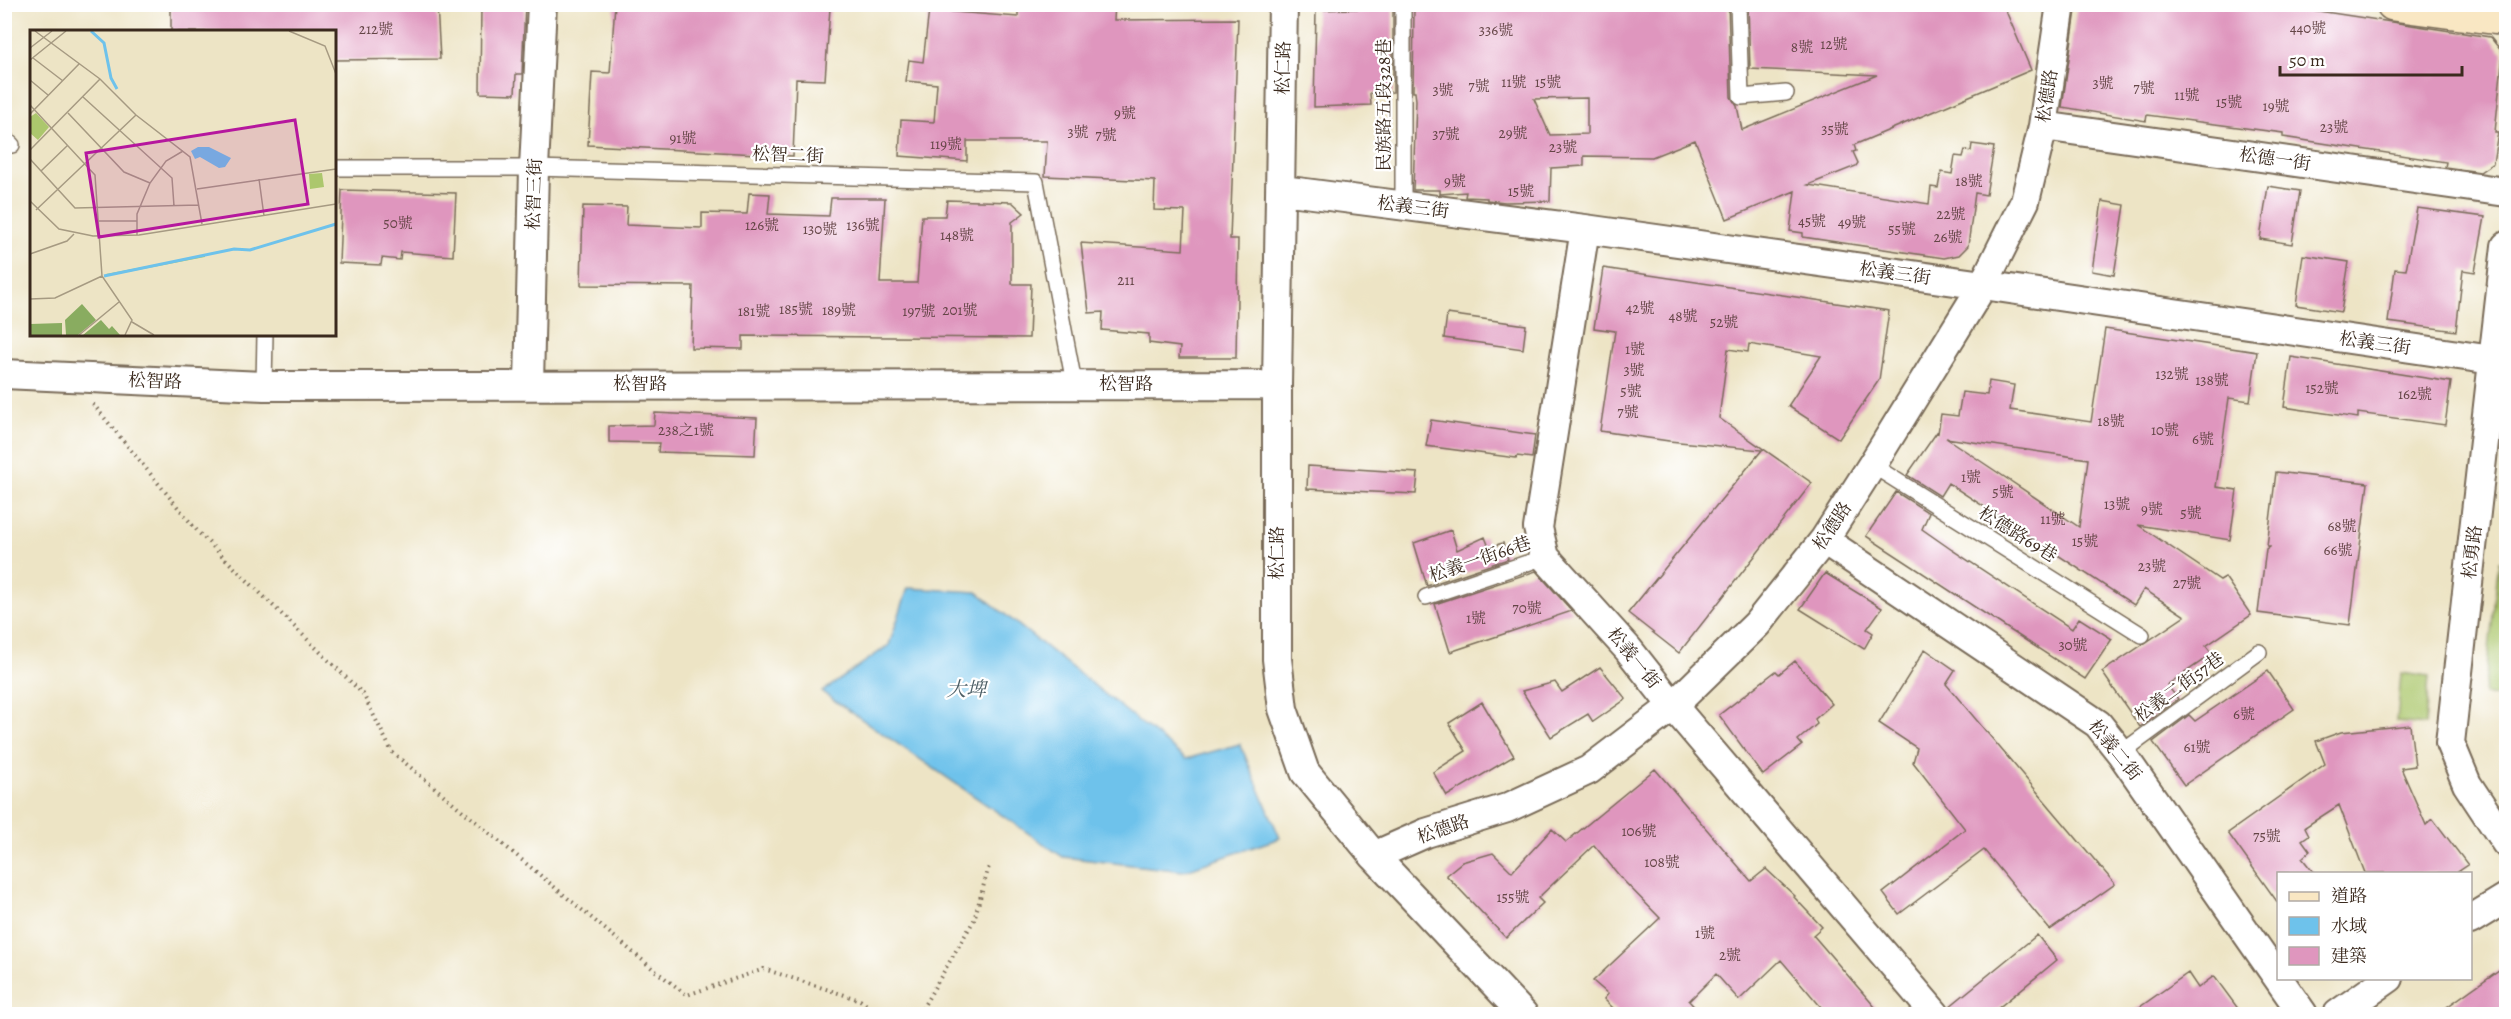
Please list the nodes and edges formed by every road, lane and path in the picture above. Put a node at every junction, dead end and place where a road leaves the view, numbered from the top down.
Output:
1 (542, 4) edge
2 (1283, 4) edge
3 (1403, 4) edge
4 (1738, 4) edge
5 (2061, 4) edge
6 (2393, 4) edge
7 (2506, 18) edge
8 (1786, 93) dead end
9 (2043, 126) junction
10 (336, 168) edge
11 (534, 168) junction
12 (1281, 190) junction
13 (2506, 192) edge
14 (1403, 206) junction
15 (1585, 229) junction
16 (2506, 246) edge
17 (1983, 285) junction
18 (265, 336) edge
19 (2500, 361) edge
20 (4, 374) edge
21 (72, 378) junction
22 (529, 384) junction
23 (1074, 384) junction
24 (1277, 385) junction
25 (264, 386) junction
26 (1872, 465) junction
27 (1824, 540) junction
28 (1545, 557) junction
29 (1426, 597) dead end
30 (2142, 635) dead end
31 (2259, 652) dead end
32 (1673, 706) junction
33 (2121, 753) junction
34 (2506, 843) edge
35 (1374, 856) junction
36 (989, 866) dead end
37 (2506, 898) edge
38 (2472, 919) edge
39 (2277, 977) edge
40 (2279, 980) edge
41 (2386, 980) edge
42 (879, 1014) edge
43 (918, 1014) edge
44 (1524, 1014) edge
45 (1935, 1014) edge
46 (2303, 1014) edge
47 (2338, 1014) edge

1 - 11 street, 松智三街
2 - 12 street, 松仁路
3 - 14 lane, 民族路五段328巷
4 - 8 lane
5 - 9 street, 松德路
6 - 7 main road
9 - 13 street, 松德一街
9 - 17 street, 松德路
10 - 11 lane, 松智二街
11 - 22 street, 松智三街
11 - 23 lane, 松智二街
12 - 14 street, 松義三街
12 - 24 street, 松仁路
14 - 15 street, 松義三街
15 - 17 street, 松義三街
15 - 28 street
16 - 19 street, 松勇路
17 - 19 street, 松義三街
17 - 26 street, 松德路
18 - 25 lane
19 - 34 street, 松勇路
20 - 21 street, 松智路
21 - 25 street, 松智路
21 - 42 path
22 - 23 street, 松智路
22 - 25 street, 松智路
23 - 24 street, 松智路
24 - 35 street, 松仁路
26 - 27 street, 松德路
26 - 30 lane, 松德路69巷
27 - 32 street, 松德路
27 - 33 street, 松義二街
28 - 29 lane, 松義一街66巷
28 - 32 street, 松義一街
31 - 33 lane, 松義二街57巷
32 - 35 street, 松德路
32 - 45 street, 松義一街
33 - 39 street, 松義二街
35 - 44 street, 松仁路
36 - 43 path
37 - 38 street
40 - 46 street, 松義二街
41 - 47 street

